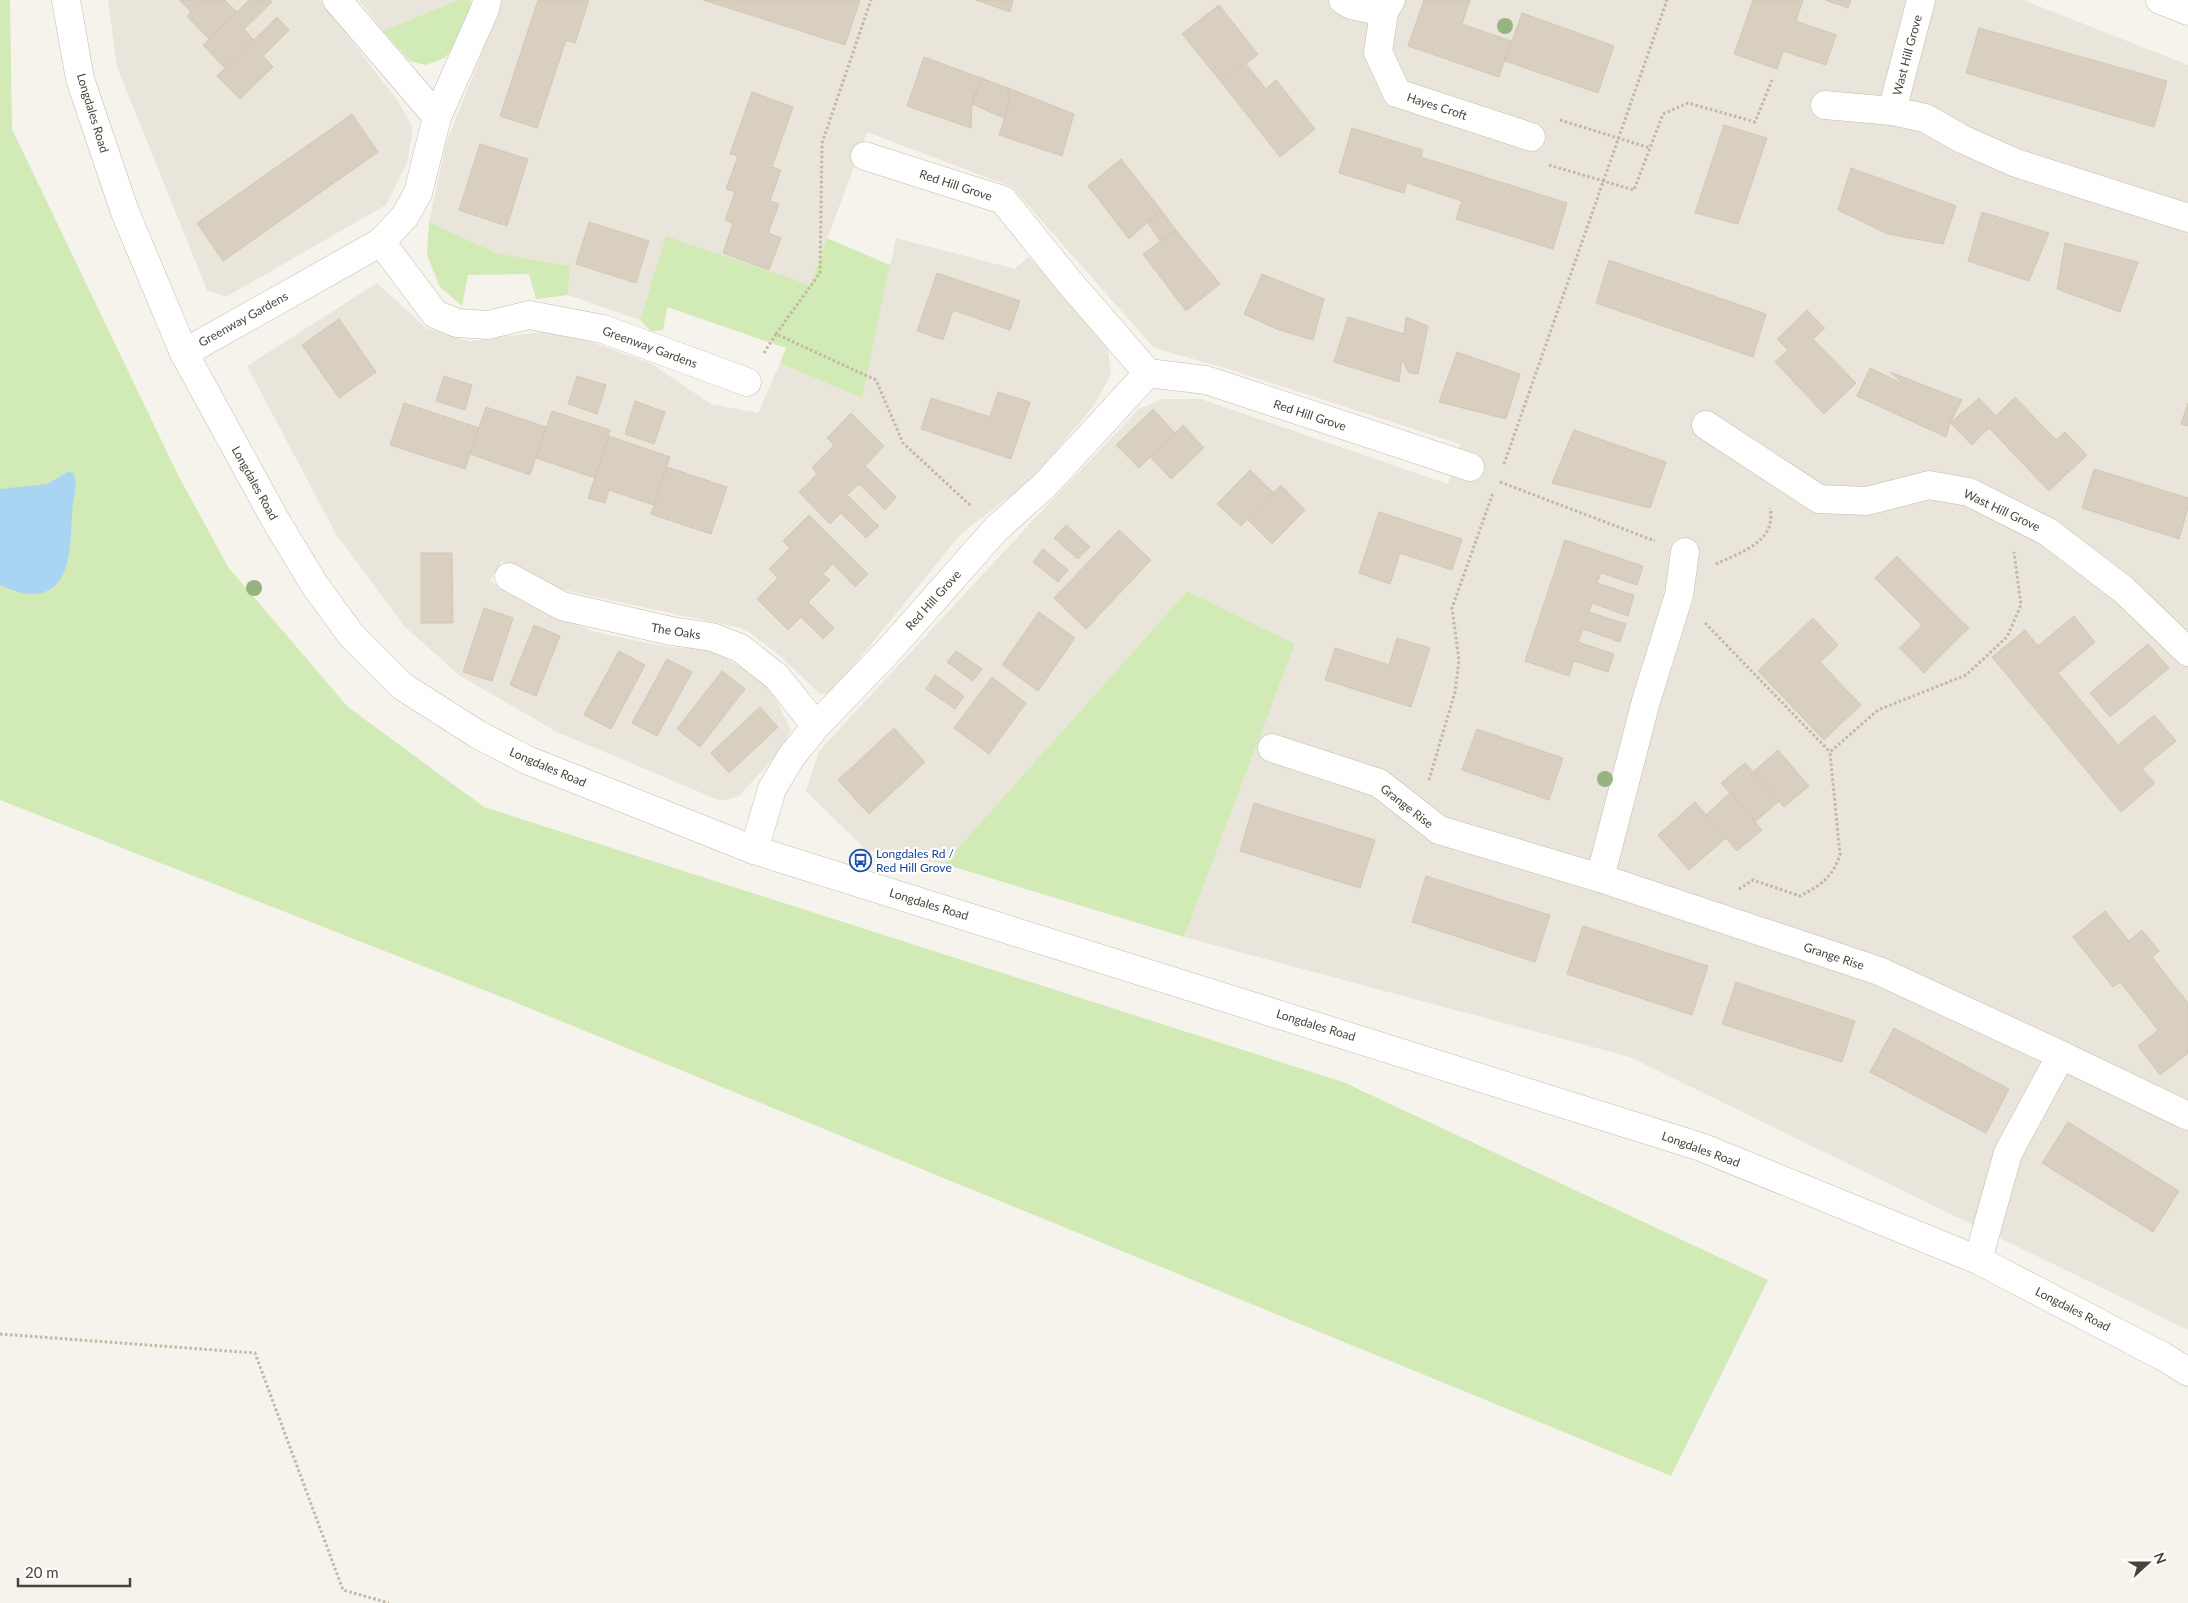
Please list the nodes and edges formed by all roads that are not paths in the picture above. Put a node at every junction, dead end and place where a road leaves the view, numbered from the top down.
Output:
1 (66, 0) edge
2 (337, 0) edge
3 (487, 0) edge
4 (1343, 0) edge
5 (1921, 0) edge
6 (2160, 0) edge
7 (1387, 6) edge
8 (2188, 11) edge
9 (1825, 105) dead end
10 (1892, 111) junction
11 (437, 117) junction
12 (1531, 137) road end
13 (865, 156) dead end
14 (2188, 218) edge
15 (380, 242) junction
16 (184, 353) junction
17 (1148, 373) junction
18 (747, 382) road end
19 (1706, 425) dead end
20 (1470, 467) road end
21 (1685, 552) road end
22 (509, 577) dead end
23 (2188, 653) edge
24 (816, 726) junction
25 (1272, 748) dead end
26 (754, 850) junction
27 (1600, 878) junction
28 (2061, 1055) junction
29 (2188, 1116) edge
30 (1978, 1260) junction
31 (2188, 1372) edge

1 - 16 street, Longdales Road
2 - 11 street
3 - 11 street, Greenway Gardens
4 - 7 street, Hayes Croft
5 - 10 street, Wast Hill Grove
6 - 8 street
7 - 12 street, Hayes Croft
9 - 10 street, Wast Hill Grove
10 - 14 street, Wast Hill Grove
11 - 15 street, Greenway Gardens
13 - 17 street, Red Hill Grove
15 - 16 street, Greenway Gardens
15 - 18 street, Greenway Gardens
16 - 26 street, Longdales Road
17 - 20 street, Red Hill Grove
17 - 24 street, Red Hill Grove
19 - 23 street, Wast Hill Grove
21 - 27 street
22 - 24 street, The Oaks
24 - 26 street, Red Hill Grove
25 - 27 street, Grange Rise
26 - 30 street, Longdales Road
27 - 28 street, Grange Rise
28 - 29 street, Grange Rise
28 - 30 street
30 - 31 street, Longdales Road

